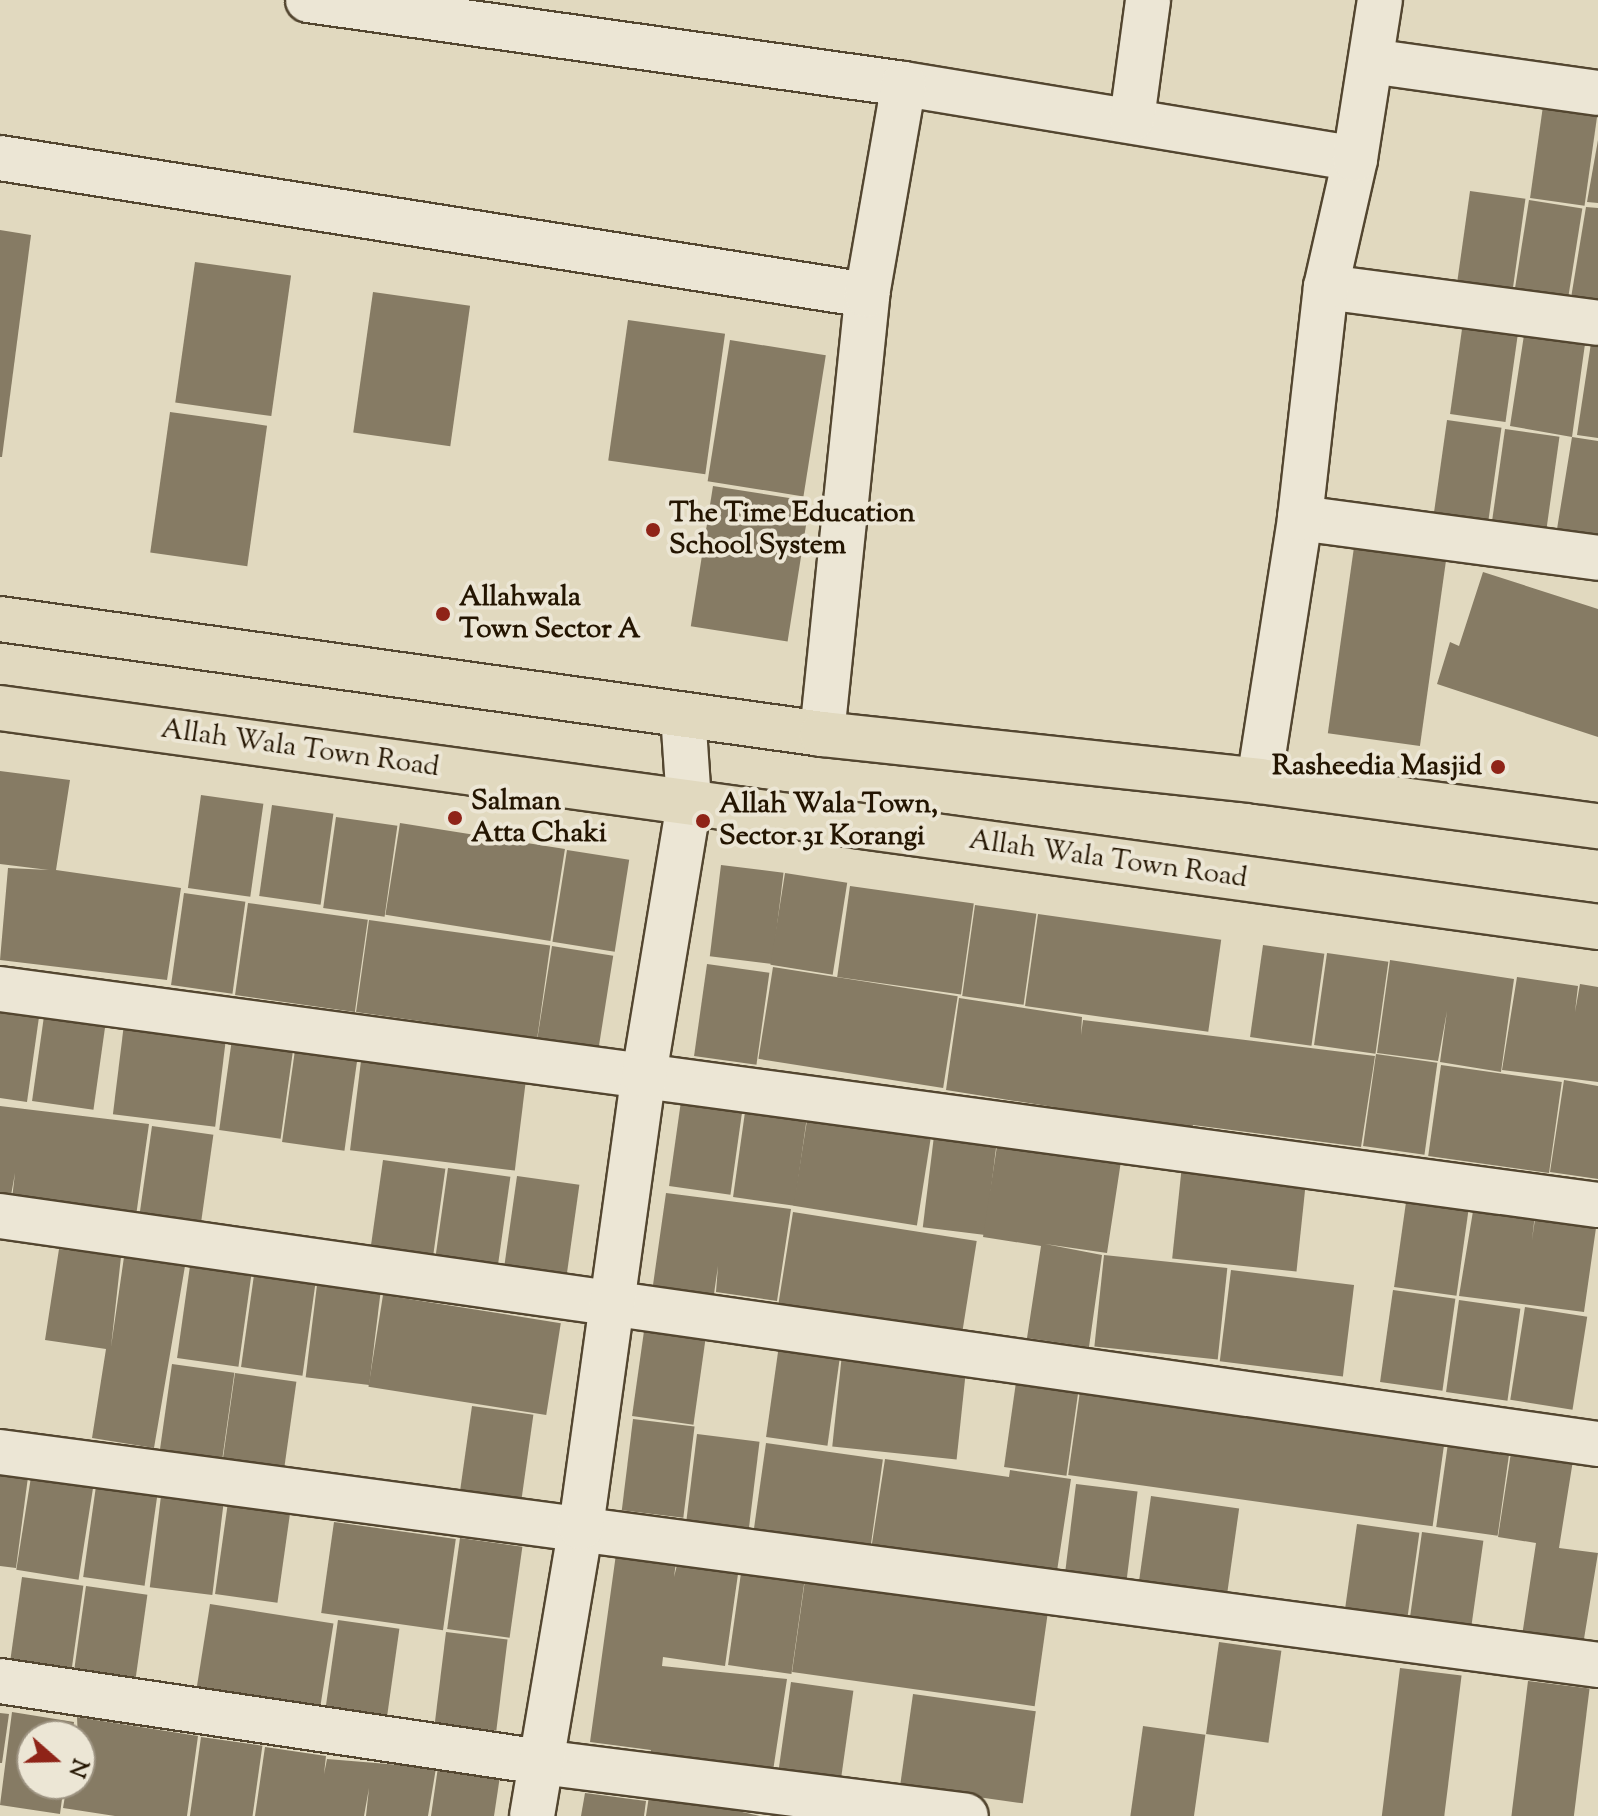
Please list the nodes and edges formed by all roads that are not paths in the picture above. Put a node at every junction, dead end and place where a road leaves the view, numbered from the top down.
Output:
1 (308, 0) edge
2 (1148, 0) edge
3 (1380, 0) edge
4 (1371, 61) junction
5 (904, 84) junction
6 (1598, 93) edge
7 (1132, 119) junction
8 (0, 158) edge
9 (1355, 159) junction
10 (1326, 287) junction
11 (867, 295) junction
12 (1598, 323) edge
13 (1300, 518) junction
14 (1598, 558) edge
15 (0, 619) edge
16 (0, 708) edge
17 (683, 715) junction
18 (822, 734) junction
19 (1259, 781) junction
20 (689, 802) junction
21 (1598, 826) edge
22 (1598, 927) edge
23 (0, 989) edge
24 (644, 1075) junction
25 (1598, 1205) edge
26 (0, 1216) edge
27 (612, 1304) junction
28 (1598, 1444) edge
29 (0, 1452) edge
30 (581, 1527) junction
31 (1598, 1665) edge
32 (0, 1681) edge
33 (541, 1762) junction
34 (532, 1816) edge
35 (966, 1816) edge

1 - 5 street
2 - 7 street
3 - 4 street
4 - 6 street
4 - 9 street
5 - 7 street
5 - 11 street
7 - 9 street
8 - 11 street
9 - 10 street
10 - 12 street
10 - 13 street
11 - 18 street
13 - 14 street
13 - 19 street
15 - 17 main road
16 - 20 main road, Allah Wala Town Road
17 - 18 main road
17 - 20 street
18 - 19 main road
19 - 21 main road
20 - 22 main road, Allah Wala Town Road
20 - 24 street
23 - 24 street
24 - 25 street
24 - 27 street
26 - 27 street
27 - 28 street
27 - 30 street
29 - 30 street
30 - 31 street
30 - 33 street
32 - 33 street
33 - 34 street
33 - 35 street

